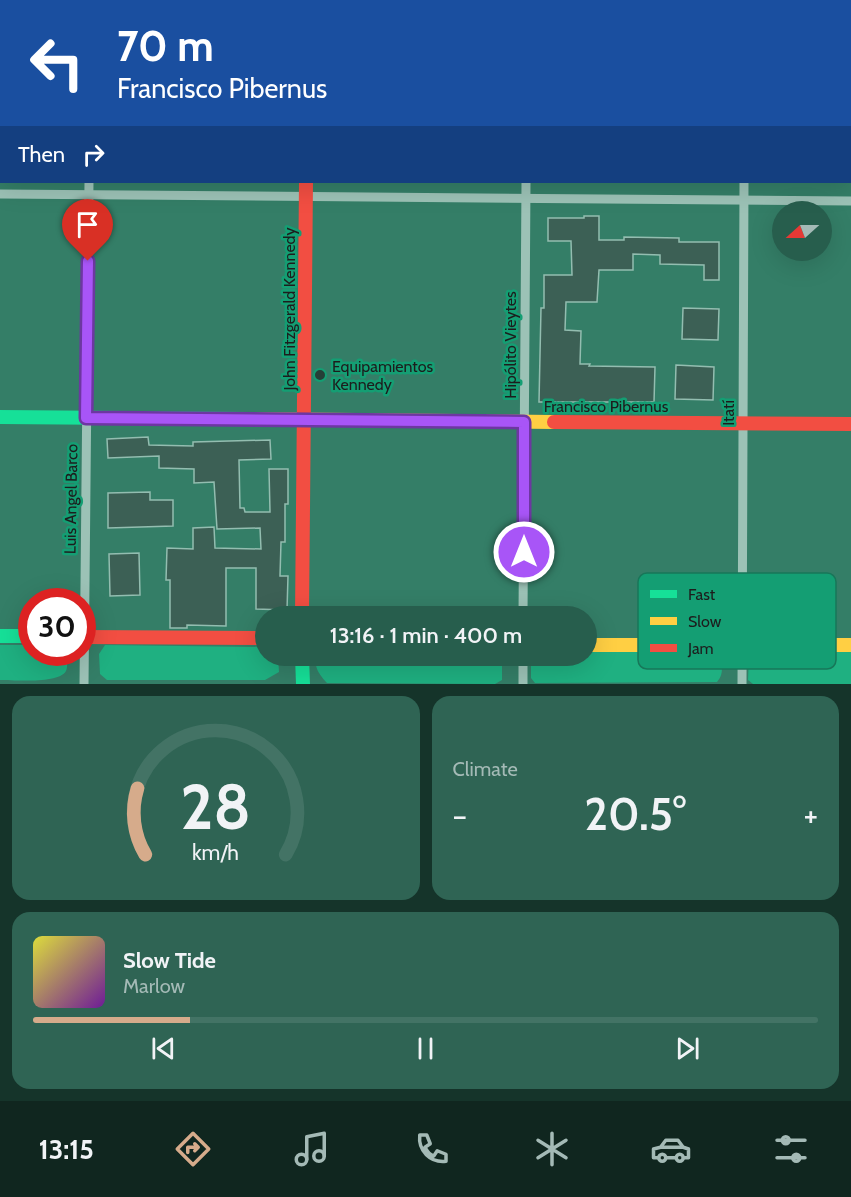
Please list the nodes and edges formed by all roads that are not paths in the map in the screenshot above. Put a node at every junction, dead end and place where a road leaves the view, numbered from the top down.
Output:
1 (89, 183) edge
2 (306, 183) edge
3 (526, 183) edge
4 (744, 183) edge
5 (0, 194) edge
6 (89, 194) junction
7 (306, 196) junction
8 (526, 198) junction
9 (744, 200) junction
10 (851, 201) edge
11 (0, 417) edge
12 (86, 418) junction
13 (305, 420) junction
14 (524, 422) junction
15 (743, 423) junction
16 (851, 424) edge
17 (742, 573) edge
18 (84, 588) edge
19 (303, 606) edge
20 (523, 606) edge
21 (0, 636) edge
22 (18, 636) edge
23 (96, 637) edge
24 (255, 639) edge
25 (597, 645) edge
26 (638, 645) edge
27 (836, 645) edge
28 (851, 645) edge
29 (84, 666) edge
30 (302, 666) edge
31 (523, 666) edge
32 (84, 684) edge
33 (303, 684) edge
34 (523, 684) edge

1 - 6 street, Luis Angel Barco
2 - 7 main road, John Fitzgerald Kennedy
3 - 8 street, Hipólito Vieytes
4 - 9 street, Itatí
5 - 6 street
6 - 7 street
6 - 12 street, Luis Angel Barco
7 - 8 street
7 - 13 main road, John Fitzgerald Kennedy
8 - 9 street
8 - 14 street, Hipólito Vieytes
9 - 10 street
9 - 15 street, Itatí
11 - 12 main road, Francisco Pibernus
12 - 13 main road, Francisco Pibernus
12 - 18 street, Luis Angel Barco
13 - 14 main road, Francisco Pibernus
13 - 19 main road, John Fitzgerald Kennedy
14 - 15 main road, Francisco Pibernus
14 - 20 street, Hipólito Vieytes
15 - 16 main road, Francisco Pibernus
15 - 17 street, Itatí
21 - 22 main road
23 - 24 main road
25 - 26 main road
27 - 28 main road
29 - 32 street, Luis Angel Barco
30 - 33 main road
31 - 34 street

